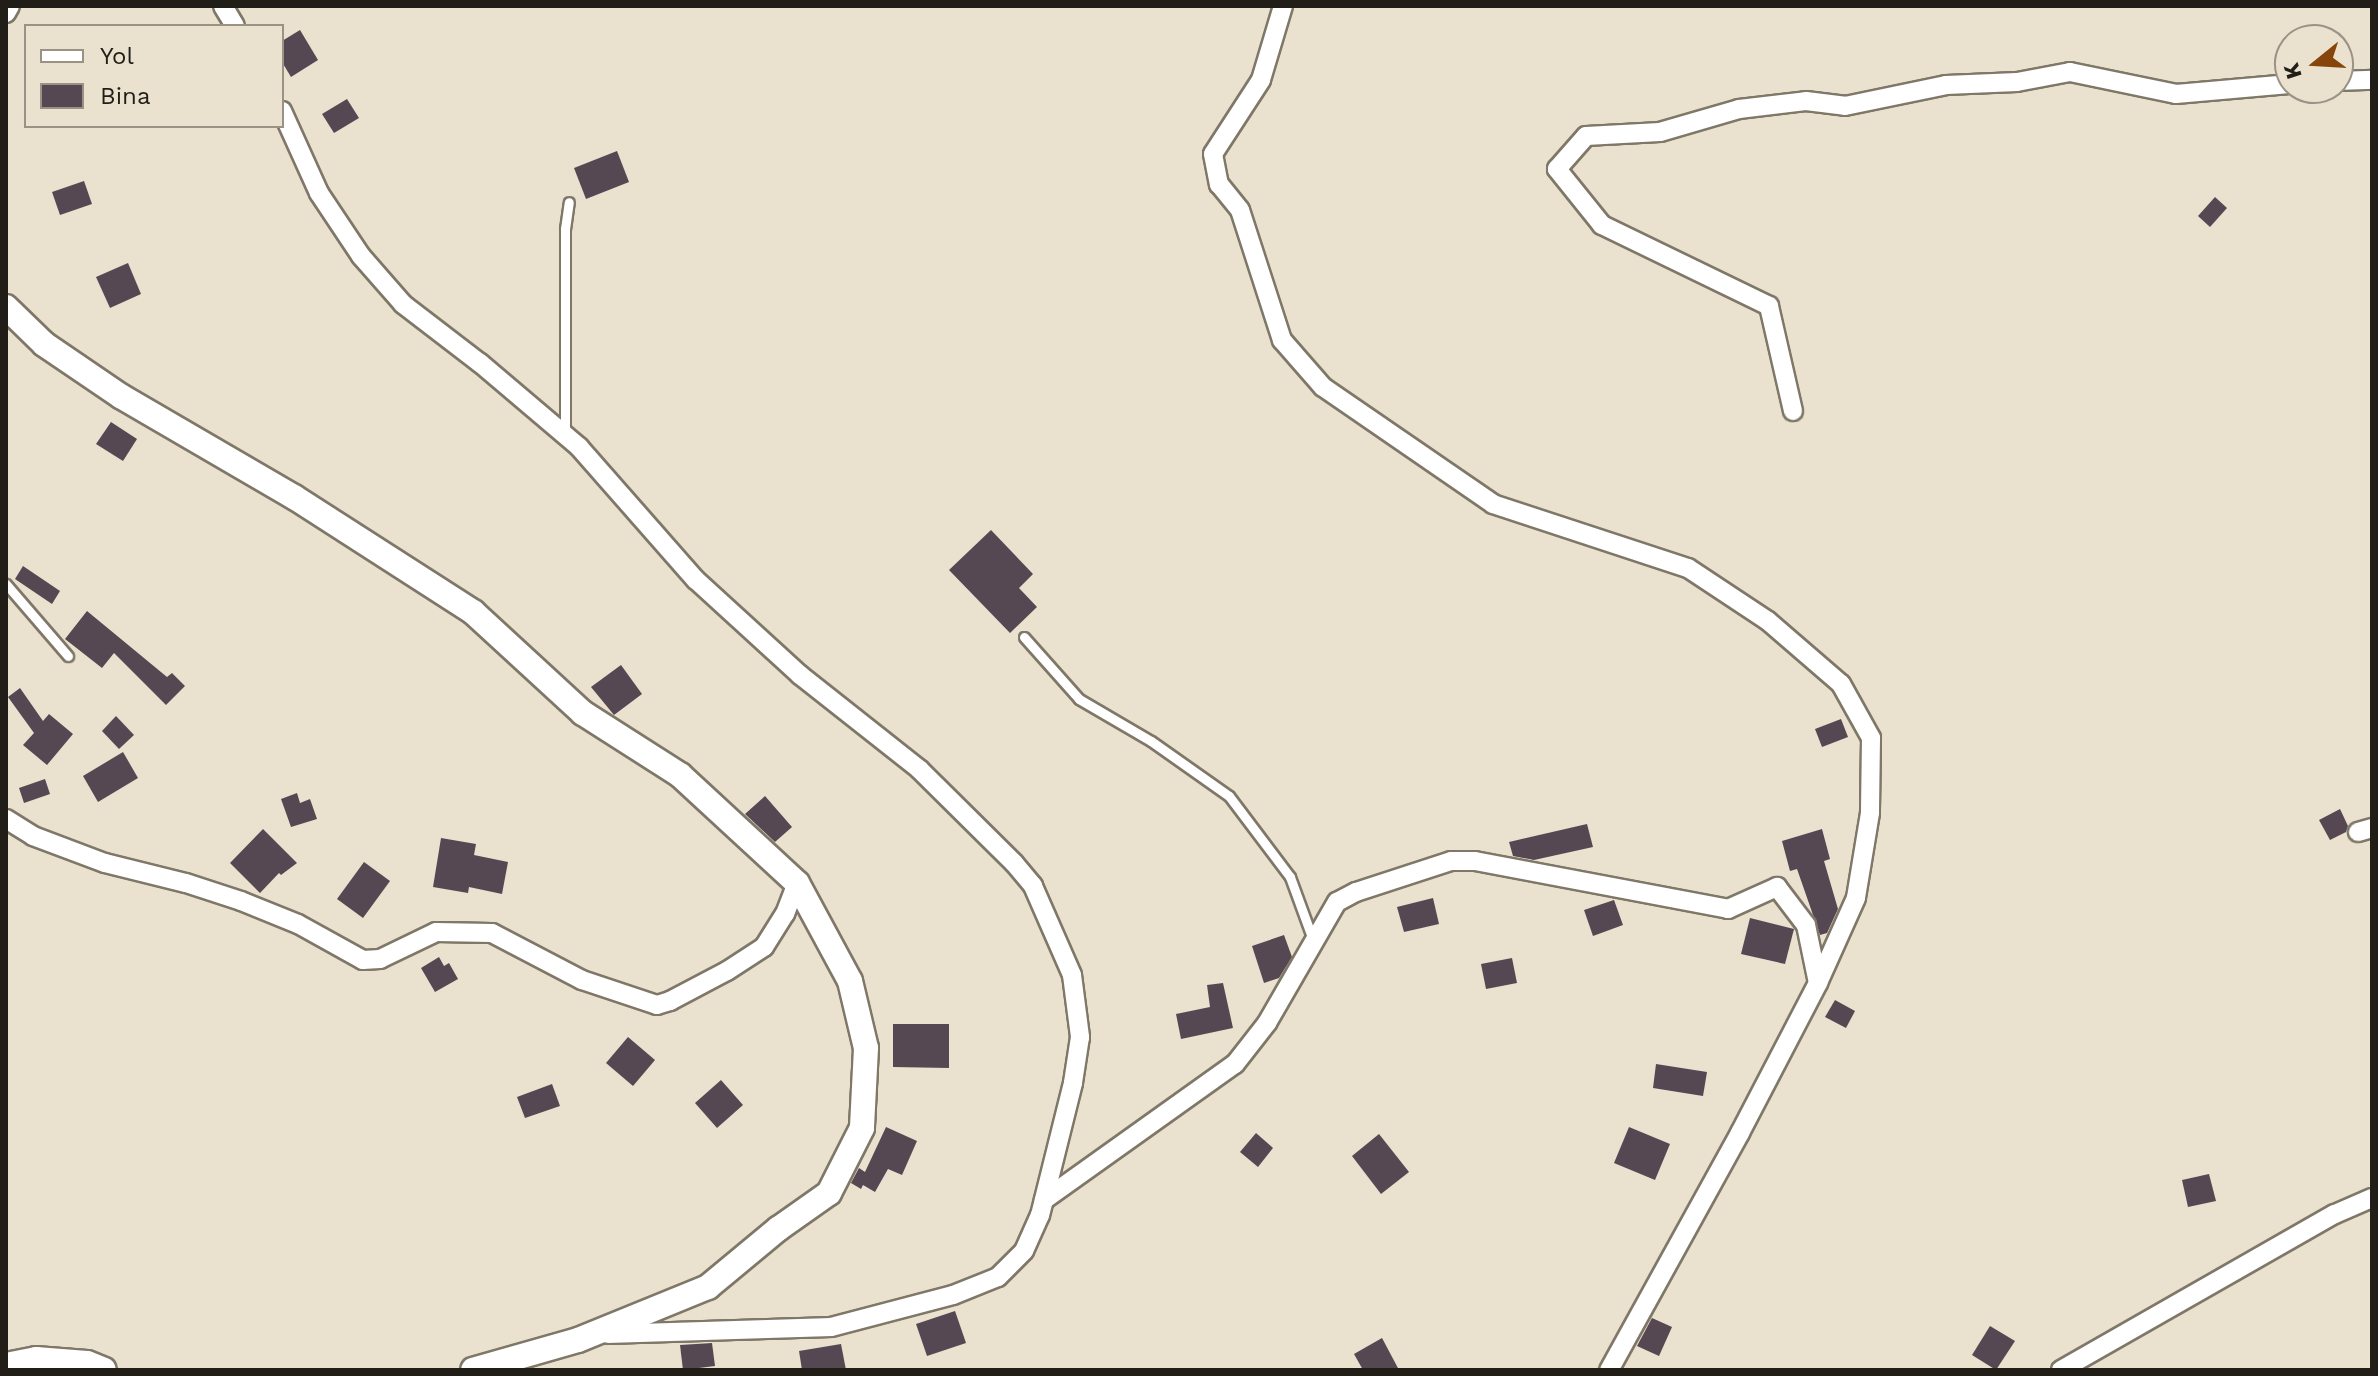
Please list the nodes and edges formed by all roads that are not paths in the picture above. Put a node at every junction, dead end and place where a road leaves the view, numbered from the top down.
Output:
1 (10, 6) edge
2 (223, 6) edge
3 (1283, 6) edge
4 (6, 13) edge
5 (234, 24) edge
6 (2274, 85) edge
7 (284, 115) edge
8 (569, 202) dead end
9 (6, 307) edge
10 (1793, 411) dead end
11 (565, 436) junction
12 (6, 584) edge
13 (1024, 637) dead end
14 (68, 656) dead end
15 (6, 819) edge
16 (797, 883) junction
17 (1313, 940) junction
18 (1818, 983) junction
19 (2372, 1198) edge
20 (1044, 1200) junction
21 (578, 1340) junction
22 (6, 1365) edge
23 (104, 1370) edge
24 (473, 1370) edge
25 (1609, 1370) edge
26 (2061, 1370) edge

1 - 4 street
2 - 5 street
3 - 18 street
6 - 10 street
7 - 11 street
8 - 11 lane
9 - 16 street
11 - 20 street
12 - 14 lane
13 - 17 lane
15 - 16 street
16 - 21 street
17 - 18 street
17 - 20 street
18 - 25 street
19 - 26 street
20 - 21 street
21 - 24 street
22 - 23 street

